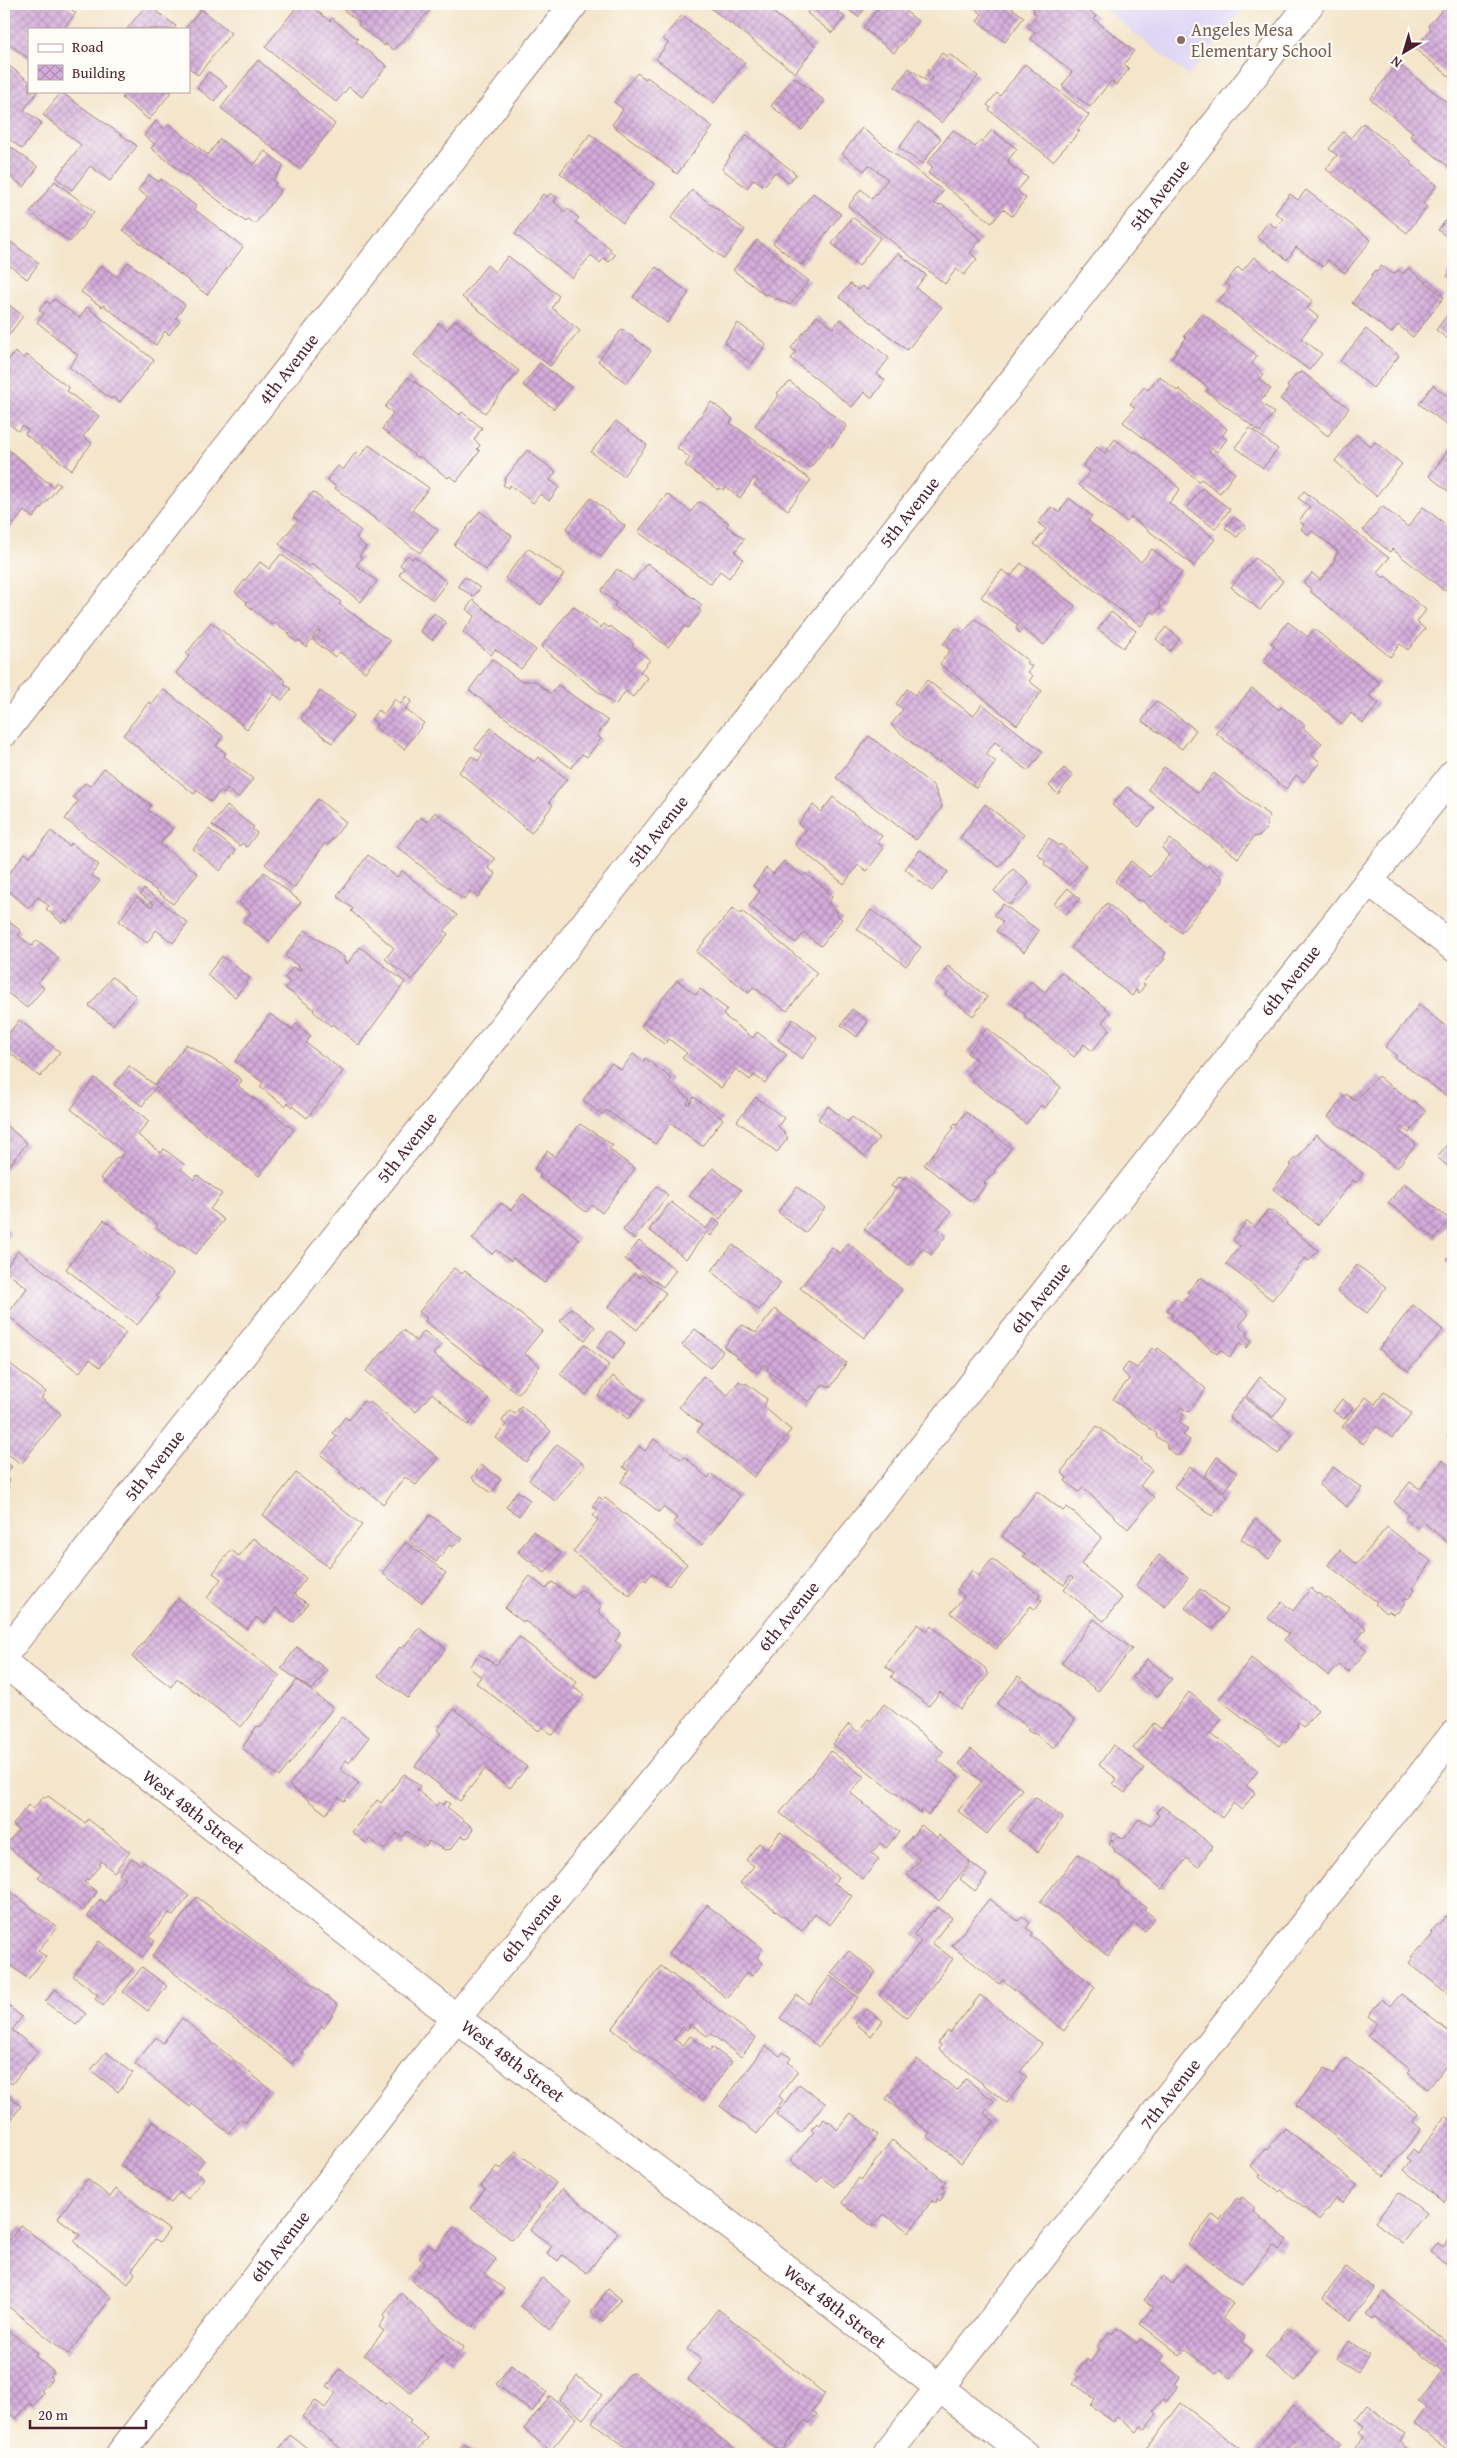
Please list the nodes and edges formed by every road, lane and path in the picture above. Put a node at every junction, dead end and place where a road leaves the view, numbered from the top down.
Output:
1 (574, 4) edge
2 (1310, 4) edge
3 (4, 733) edge
4 (1453, 774) edge
5 (1369, 881) junction
6 (1453, 946) edge
7 (4, 1655) edge
8 (4, 1663) edge
9 (1453, 1736) edge
10 (456, 2018) junction
11 (940, 2388) junction
12 (120, 2454) edge
13 (887, 2454) edge
14 (1025, 2454) edge

1 - 3 street, 4th Avenue
2 - 7 street, 5th Avenue
4 - 5 street, 6th Avenue
5 - 6 street
5 - 10 street, 6th Avenue
8 - 10 street, West 48th Street
9 - 11 street, 7th Avenue
10 - 11 street, West 48th Street
10 - 12 street, 6th Avenue
11 - 13 street, 7th Avenue
11 - 14 street, West 48th Street

